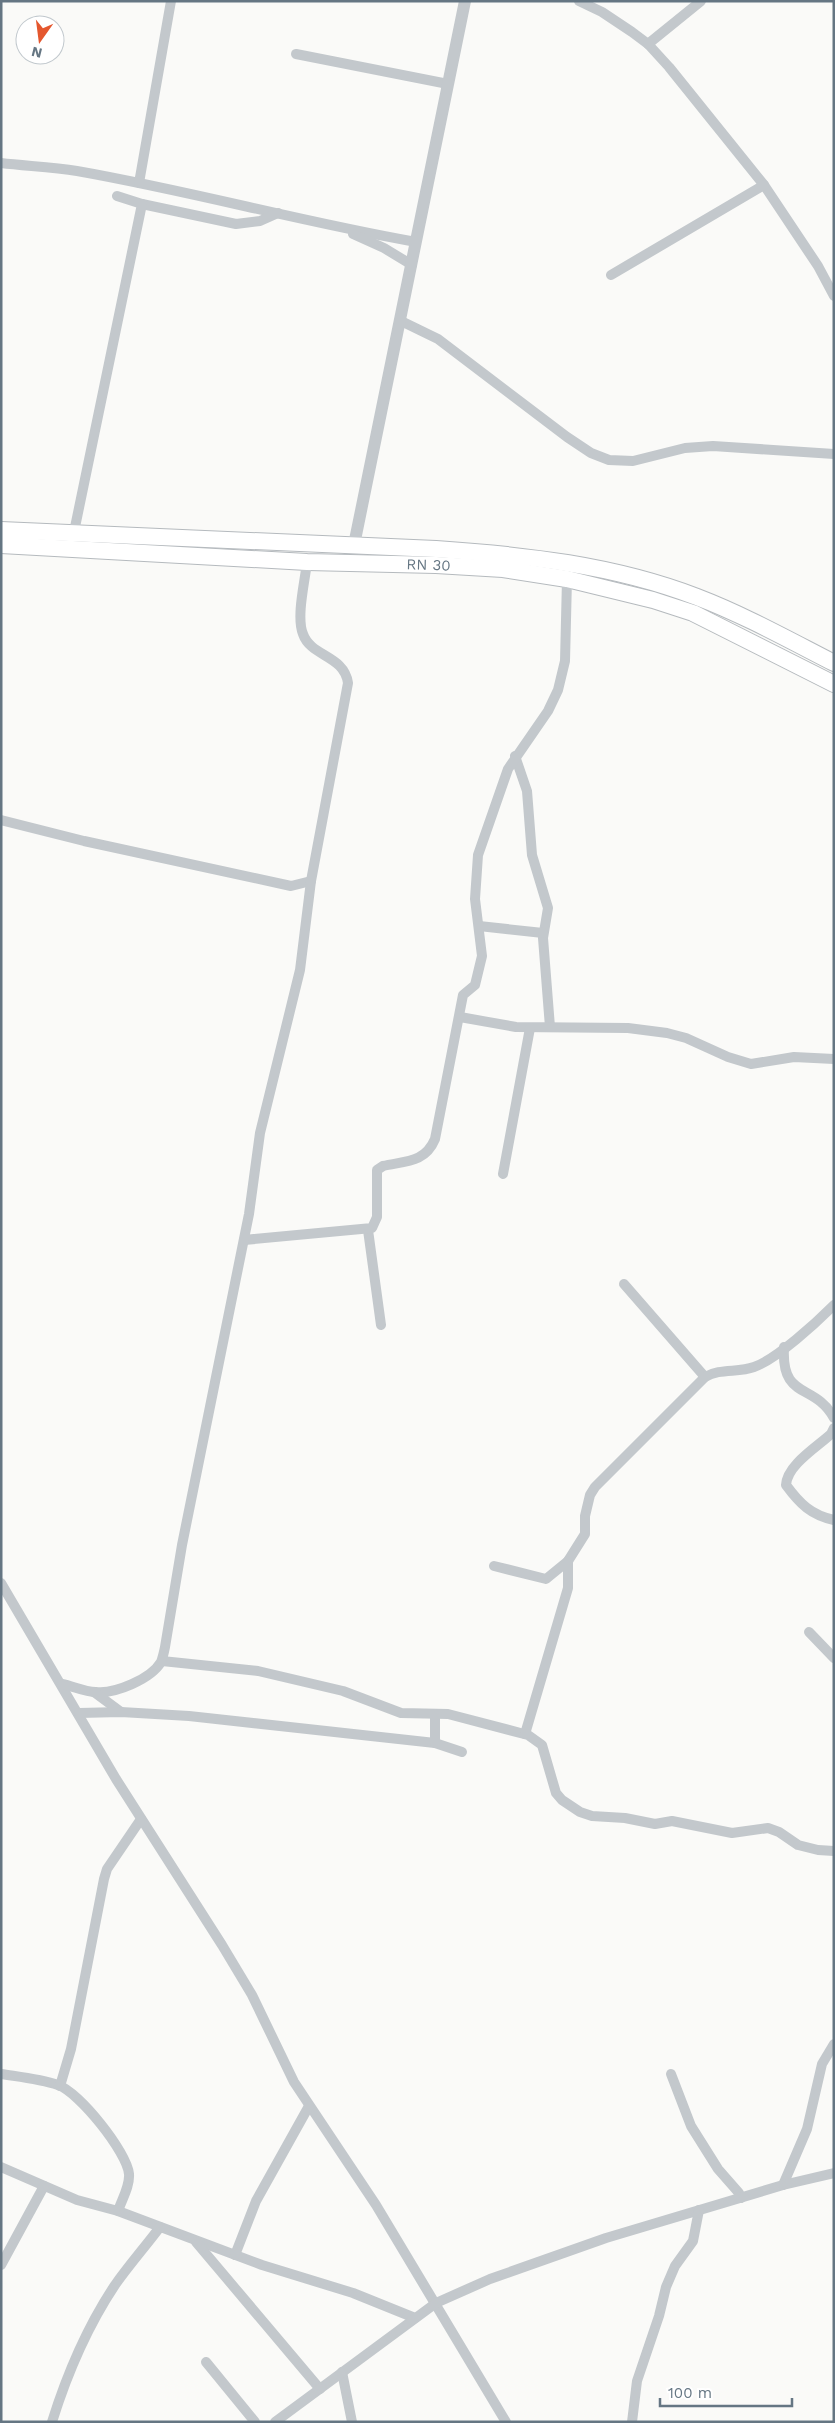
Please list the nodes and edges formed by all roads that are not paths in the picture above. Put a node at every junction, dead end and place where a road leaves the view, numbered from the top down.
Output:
1 (171, 1) edge
2 (465, 1) edge
3 (579, 1) edge
4 (701, 1) edge
5 (648, 44) junction
6 (296, 54) dead end
7 (448, 84) junction
8 (1, 163) edge
9 (138, 183) junction
10 (764, 185) junction
11 (116, 196) dead end
12 (142, 204) junction
13 (278, 213) junction
14 (338, 228) junction
15 (416, 242) junction
16 (412, 265) junction
17 (611, 275) dead end
18 (834, 296) edge
19 (401, 321) junction
20 (834, 454) edge
21 (1, 530) edge
22 (74, 532) junction
23 (1, 545) edge
24 (354, 545) junction
25 (307, 562) junction
26 (566, 579) junction
27 (834, 663) edge
28 (834, 684) edge
29 (516, 756) junction
30 (1, 820) edge
31 (310, 881) junction
32 (479, 926) junction
33 (543, 933) junction
34 (460, 1018) junction
35 (550, 1027) junction
36 (530, 1028) junction
37 (834, 1059) edge
38 (502, 1174) dead end
39 (368, 1230) junction
40 (244, 1240) junction
41 (624, 1284) dead end
42 (834, 1305) edge
43 (381, 1325) dead end
44 (784, 1347) junction
45 (705, 1377) junction
46 (834, 1418) edge
47 (834, 1428) edge
48 (834, 1520) edge
49 (568, 1561) junction
50 (494, 1566) dead end
51 (1, 1583) edge
52 (809, 1632) dead end
53 (834, 1658) edge
54 (162, 1661) junction
55 (62, 1684) junction
56 (94, 1692) junction
57 (121, 1712) junction
58 (78, 1713) junction
59 (435, 1714) junction
60 (524, 1734) junction
61 (435, 1743) junction
62 (462, 1752) dead end
63 (141, 1819) junction
64 (834, 1851) edge
65 (834, 2044) edge
66 (1, 2074) edge
67 (671, 2074) dead end
68 (60, 2086) junction
69 (309, 2106) junction
70 (1, 2167) edge
71 (834, 2173) edge
72 (784, 2185) junction
73 (44, 2186) junction
74 (741, 2198) junction
75 (699, 2210) junction
76 (118, 2211) junction
77 (160, 2227) junction
78 (195, 2241) junction
79 (235, 2255) junction
80 (1, 2265) edge
81 (436, 2303) junction
82 (415, 2318) junction
83 (206, 2362) dead end
84 (342, 2372) junction
85 (320, 2389) junction
86 (52, 2422) edge
87 (255, 2422) edge
88 (275, 2422) edge
89 (352, 2422) edge
90 (506, 2422) edge
91 (632, 2422) edge

1 - 9 street
2 - 7 street
3 - 5 street
4 - 5 street
5 - 10 street
6 - 7 street
7 - 15 street
8 - 9 street
9 - 13 street
10 - 17 street
10 - 18 street
11 - 12 street
12 - 13 street
12 - 22 street
13 - 14 street
14 - 15 street
14 - 16 street
15 - 16 street
16 - 19 street
19 - 20 street
19 - 24 street
21 - 22 main road, RN 30
22 - 24 main road, RN 30
23 - 25 main road, RN 30 / RN 30
24 - 27 main road, RN 30
25 - 26 main road, RN 30 / RN 30
25 - 31 street
26 - 28 main road, RN 30 / RN 30
26 - 29 street
29 - 32 street
29 - 33 street
30 - 31 street
31 - 40 street
32 - 33 street
32 - 34 street
33 - 35 street
34 - 36 street
34 - 39 street
35 - 36 street
35 - 37 street
36 - 38 street
39 - 40 street
39 - 43 street
40 - 54 street
41 - 45 street
42 - 44 street
44 - 45 street
44 - 46 street
45 - 49 street
47 - 48 street
49 - 50 street
49 - 60 street
51 - 55 street
52 - 53 street
54 - 56 street
54 - 59 street
55 - 56 street
55 - 58 street
56 - 57 street
57 - 58 street
57 - 61 street
58 - 63 street
59 - 60 street
59 - 61 street
60 - 64 street
61 - 62 street
63 - 68 street
63 - 69 street
65 - 72 street
66 - 68 street
67 - 74 street
68 - 76 street
69 - 79 street
69 - 81 street
70 - 73 street
71 - 72 street
72 - 74 street
73 - 76 street
73 - 80 street
74 - 75 street
75 - 81 street
75 - 91 street
76 - 77 street
77 - 78 street
77 - 86 street
78 - 79 street
78 - 85 street
79 - 82 street
81 - 82 street
81 - 90 street
82 - 84 street
83 - 87 street
84 - 85 street
84 - 89 street
85 - 88 street

